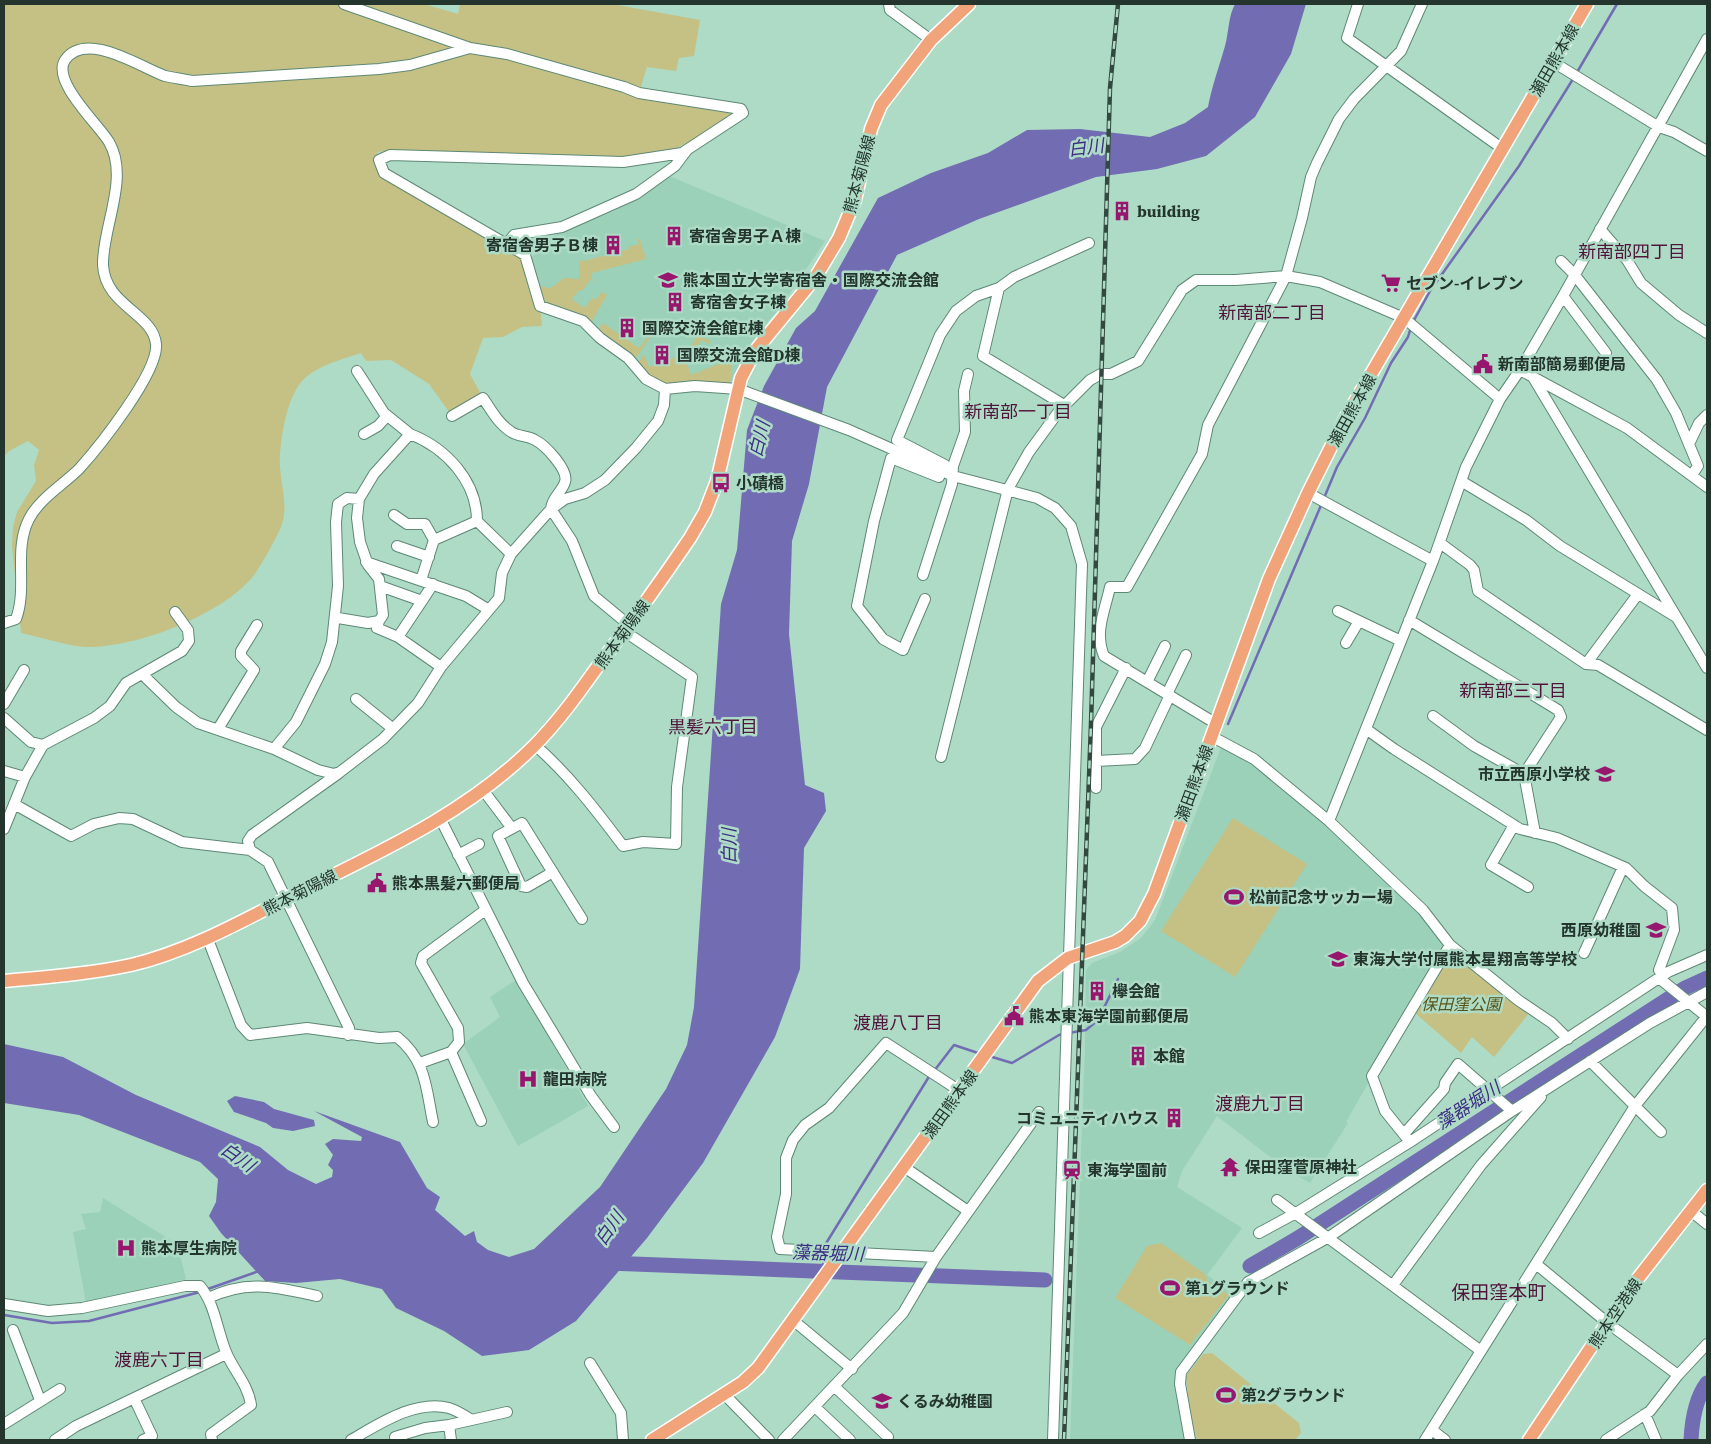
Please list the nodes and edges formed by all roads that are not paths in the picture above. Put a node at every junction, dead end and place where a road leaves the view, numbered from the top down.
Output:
1 (344, 4) edge
2 (889, 4) edge
3 (969, 4) edge
4 (1358, 4) edge
5 (1422, 4) edge
6 (1587, 4) edge
7 (1707, 39) edge
8 (931, 40) junction
9 (470, 48) junction
10 (1553, 62) junction
11 (1386, 65) junction
12 (1659, 127) junction
13 (688, 149) junction
14 (1503, 149) junction
15 (1707, 151) edge
16 (1600, 229) junction
17 (1089, 243) dead end
18 (510, 246) junction
19 (1561, 260) dead end
20 (1574, 274) junction
21 (1286, 276) junction
22 (998, 288) junction
23 (1563, 296) junction
24 (1404, 318) junction
25 (1707, 334) edge
26 (1606, 353) dead end
27 (1520, 370) junction
28 (357, 371) dead end
29 (968, 374) dead end
30 (1534, 379) junction
31 (665, 389) junction
32 (738, 390) junction
33 (1500, 399) junction
34 (1064, 405) junction
35 (1707, 414) edge
36 (388, 416) junction
37 (452, 416) dead end
38 (364, 434) dead end
39 (410, 434) junction
40 (1689, 444) junction
41 (1699, 469) edge
42 (953, 476) junction
43 (1461, 481) junction
44 (1707, 487) edge
45 (1008, 489) junction
46 (1308, 493) junction
47 (359, 499) junction
48 (551, 509) junction
49 (394, 515) dead end
50 (477, 521) junction
51 (434, 540) junction
52 (1440, 543) junction
53 (397, 546) dead end
54 (511, 554) junction
55 (428, 557) junction
56 (1433, 561) junction
57 (366, 562) junction
58 (923, 575) dead end
59 (421, 580) junction
60 (433, 584) junction
61 (380, 586) junction
62 (1638, 594) junction
63 (925, 599) dead end
64 (422, 601) junction
65 (490, 610) junction
66 (1338, 611) dead end
67 (175, 612) dead end
68 (335, 615) junction
69 (1679, 619) junction
70 (1409, 620) junction
71 (379, 621) junction
72 (1359, 621) junction
73 (4, 623) edge
74 (257, 625) dead end
75 (627, 628) junction
76 (398, 637) junction
77 (1401, 641) junction
78 (1346, 644) dead end
79 (1165, 646) dead end
80 (1186, 655) dead end
81 (1586, 664) junction
82 (441, 667) junction
83 (1126, 668) junction
84 (1707, 668) edge
85 (24, 670) dead end
86 (142, 674) junction
87 (1147, 682) junction
88 (1168, 695) junction
89 (356, 699) dead end
90 (4, 704) edge
91 (1433, 716) dead end
92 (4, 718) edge
93 (1215, 723) junction
94 (392, 728) junction
95 (218, 729) junction
96 (1366, 729) junction
97 (1707, 730) edge
98 (1211, 736) junction
99 (43, 745) junction
100 (535, 746) junction
101 (274, 749) junction
102 (941, 757) dead end
103 (1096, 761) junction
104 (4, 771) edge
105 (340, 772) junction
106 (1524, 774) junction
107 (25, 778) junction
108 (1096, 788) dead end
109 (483, 790) junction
110 (14, 804) junction
111 (440, 818) junction
112 (1329, 821) junction
113 (1514, 825) junction
114 (511, 827) junction
115 (4, 830) edge
116 (1535, 833) junction
117 (479, 844) dead end
118 (250, 850) junction
119 (458, 856) junction
120 (1624, 866) junction
121 (553, 872) junction
122 (1528, 887) dead end
123 (286, 899) junction
124 (484, 911) junction
125 (582, 918) dead end
126 (207, 938) junction
127 (1450, 945) junction
128 (1584, 954) dead end
129 (1707, 955) edge
130 (1068, 958) junction
131 (1661, 977) junction
132 (4, 981) edge
133 (1707, 992) edge
134 (1687, 1001) junction
135 (1707, 1017) edge
136 (348, 1035) junction
137 (1568, 1039) junction
138 (451, 1052) junction
139 (1590, 1061) junction
140 (420, 1063) junction
141 (1550, 1087) junction
142 (1488, 1089) junction
143 (960, 1091) junction
144 (1635, 1106) junction
145 (1510, 1110) junction
146 (1039, 1112) dead end
147 (481, 1121) dead end
148 (434, 1122) dead end
149 (614, 1127) dead end
150 (1661, 1132) dead end
151 (1407, 1138) junction
152 (904, 1168) junction
153 (1707, 1190) edge
154 (1276, 1200) dead end
155 (968, 1211) junction
156 (1691, 1211) junction
157 (1296, 1214) junction
158 (1707, 1224) edge
159 (1259, 1233) dead end
160 (1327, 1235) junction
161 (840, 1254) junction
162 (936, 1257) junction
163 (1536, 1264) junction
164 (1393, 1285) junction
165 (317, 1296) dead end
166 (208, 1297) junction
167 (4, 1304) edge
168 (794, 1320) junction
169 (1609, 1324) junction
170 (13, 1330) dead end
171 (1707, 1344) edge
172 (1481, 1351) junction
173 (226, 1354) junction
174 (590, 1363) dead end
175 (852, 1369) junction
176 (1678, 1375) junction
177 (835, 1387) junction
178 (60, 1389) dead end
179 (724, 1394) junction
180 (134, 1398) junction
181 (40, 1400) junction
182 (815, 1407) junction
183 (507, 1412) dead end
184 (1645, 1414) junction
185 (470, 1419) junction
186 (4, 1424) edge
187 (449, 1425) junction
188 (1432, 1430) junction
189 (395, 1437) dead end
190 (888, 1437) dead end
191 (55, 1440) edge
192 (143, 1440) edge
193 (212, 1440) edge
194 (351, 1440) edge
195 (451, 1440) edge
196 (623, 1440) edge
197 (652, 1440) edge
198 (769, 1440) edge
199 (783, 1440) edge
200 (850, 1440) edge
201 (1053, 1440) edge
202 (1190, 1440) edge
203 (1426, 1440) edge
204 (1445, 1440) edge
205 (1529, 1440) edge
206 (1606, 1440) edge
207 (1656, 1440) edge

1 - 9 street
2 - 8 street
3 - 8 main road, 熊本菊陽線
4 - 11 street
5 - 11 street
6 - 10 main road, 瀬田熊本線
7 - 12 street
8 - 32 main road, 熊本菊陽線
9 - 13 street
9 - 73 street
10 - 12 street
10 - 14 main road, 瀬田熊本線
11 - 14 street
11 - 21 street
12 - 15 street
12 - 16 street
13 - 18 street
13 - 18 street
14 - 24 main road, 瀬田熊本線
16 - 20 street
16 - 25 street
17 - 22 street
18 - 31 street
19 - 20 street
20 - 23 street
20 - 40 street
21 - 24 street
21 - 34 street
21 - 83 street
22 - 34 street
22 - 42 street
23 - 26 street
23 - 27 street
24 - 33 street
24 - 46 main road, 瀬田熊本線
27 - 30 street
27 - 33 street
28 - 36 street
29 - 42 street
30 - 41 street
30 - 69 street
31 - 32 street
31 - 48 street
32 - 42 street
32 - 75 main road, 熊本菊陽線
33 - 43 street
34 - 45 street
35 - 40 street
36 - 38 street
36 - 39 street
37 - 48 street
39 - 47 street
39 - 50 street
40 - 41 street
41 - 44 street
42 - 45 street
42 - 58 street
42 - 63 street
43 - 52 street
43 - 62 street
45 - 102 street
45 - 130 street
46 - 56 street
46 - 93 main road, 瀬田熊本線
47 - 57 street
47 - 68 street
48 - 54 street
48 - 75 street
49 - 51 street
50 - 51 street
50 - 54 street
51 - 55 street
52 - 56 street
52 - 81 street
53 - 55 street
54 - 65 street
55 - 59 street
56 - 70 street
57 - 59 street
57 - 61 street
59 - 60 street
60 - 64 street
60 - 65 street
61 - 64 street
61 - 71 street
62 - 69 street
62 - 81 street
64 - 76 street
65 - 82 street
66 - 72 street
67 - 86 street
68 - 71 street
68 - 101 street
69 - 84 street
70 - 77 street
70 - 106 street
71 - 76 street
72 - 77 street
72 - 78 street
74 - 95 street
75 - 100 main road, 熊本菊陽線
75 - 100 street
76 - 82 street
77 - 96 street
79 - 87 street
80 - 88 street
81 - 97 street
82 - 94 street
83 - 87 street
83 - 103 street
85 - 90 street
86 - 95 street
86 - 99 street
87 - 88 street
88 - 93 street
88 - 103 street
89 - 94 street
91 - 106 street
92 - 99 street
93 - 98 main road, 瀬田熊本線
94 - 105 street
95 - 101 street
96 - 112 street
96 - 113 street
98 - 112 street
98 - 130 main road, 瀬田熊本線
99 - 107 street
100 - 109 main road, 熊本菊陽線
101 - 105 street
103 - 108 street
104 - 107 street
105 - 118 street
106 - 116 street
107 - 110 street
109 - 111 main road, 熊本菊陽線
109 - 114 street
110 - 115 street
110 - 118 street
111 - 119 street
111 - 123 main road, 熊本菊陽線
112 - 127 street
113 - 116 street
113 - 122 street
114 - 121 street
114 - 121 street
116 - 120 street
117 - 119 street
118 - 123 street
119 - 124 street
120 - 128 street
120 - 131 street
121 - 125 street
123 - 126 main road, 熊本菊陽線
123 - 136 street
124 - 138 street
124 - 149 street
126 - 132 main road, 熊本菊陽線
126 - 136 street
127 - 137 street
127 - 151 street
129 - 131 street
130 - 143 main road, 瀬田熊本線
130 - 201 street
131 - 134 street
131 - 137 street
133 - 134 street
134 - 135 street
134 - 139 street
135 - 144 street
136 - 140 street
137 - 142 street
138 - 140 street
138 - 147 street
139 - 141 street
139 - 144 street
140 - 148 street
141 - 145 street
141 - 164 street
142 - 145 street
142 - 151 street
142 - 151 street
143 - 152 main road, 瀬田熊本線
143 - 161 street
144 - 150 street
144 - 163 street
145 - 160 street
146 - 155 street
151 - 157 street
152 - 155 street
152 - 161 main road, 瀬田熊本線
153 - 156 main road, 熊本空港線
154 - 157 street
155 - 162 street
156 - 158 street
156 - 169 main road, 熊本空港線
157 - 159 street
157 - 160 street
160 - 164 street
160 - 202 street
161 - 162 street
161 - 168 main road, 瀬田熊本線
162 - 175 street
163 - 169 street
163 - 172 street
164 - 172 street
165 - 166 street
166 - 167 street
166 - 173 street
168 - 175 street
168 - 179 main road, 瀬田熊本線
169 - 176 street
169 - 205 main road, 熊本空港線
170 - 181 street
171 - 176 street
172 - 188 street
173 - 180 street
173 - 193 street
174 - 196 street
175 - 177 street
176 - 184 street
177 - 182 street
177 - 190 street
178 - 181 street
179 - 197 main road, 瀬田熊本線
179 - 198 street
180 - 191 street
180 - 192 street
181 - 186 street
182 - 199 street
182 - 200 street
183 - 185 street
184 - 206 street
184 - 207 street
185 - 187 street
185 - 194 street
187 - 189 street
187 - 195 street
188 - 203 street
188 - 204 street

